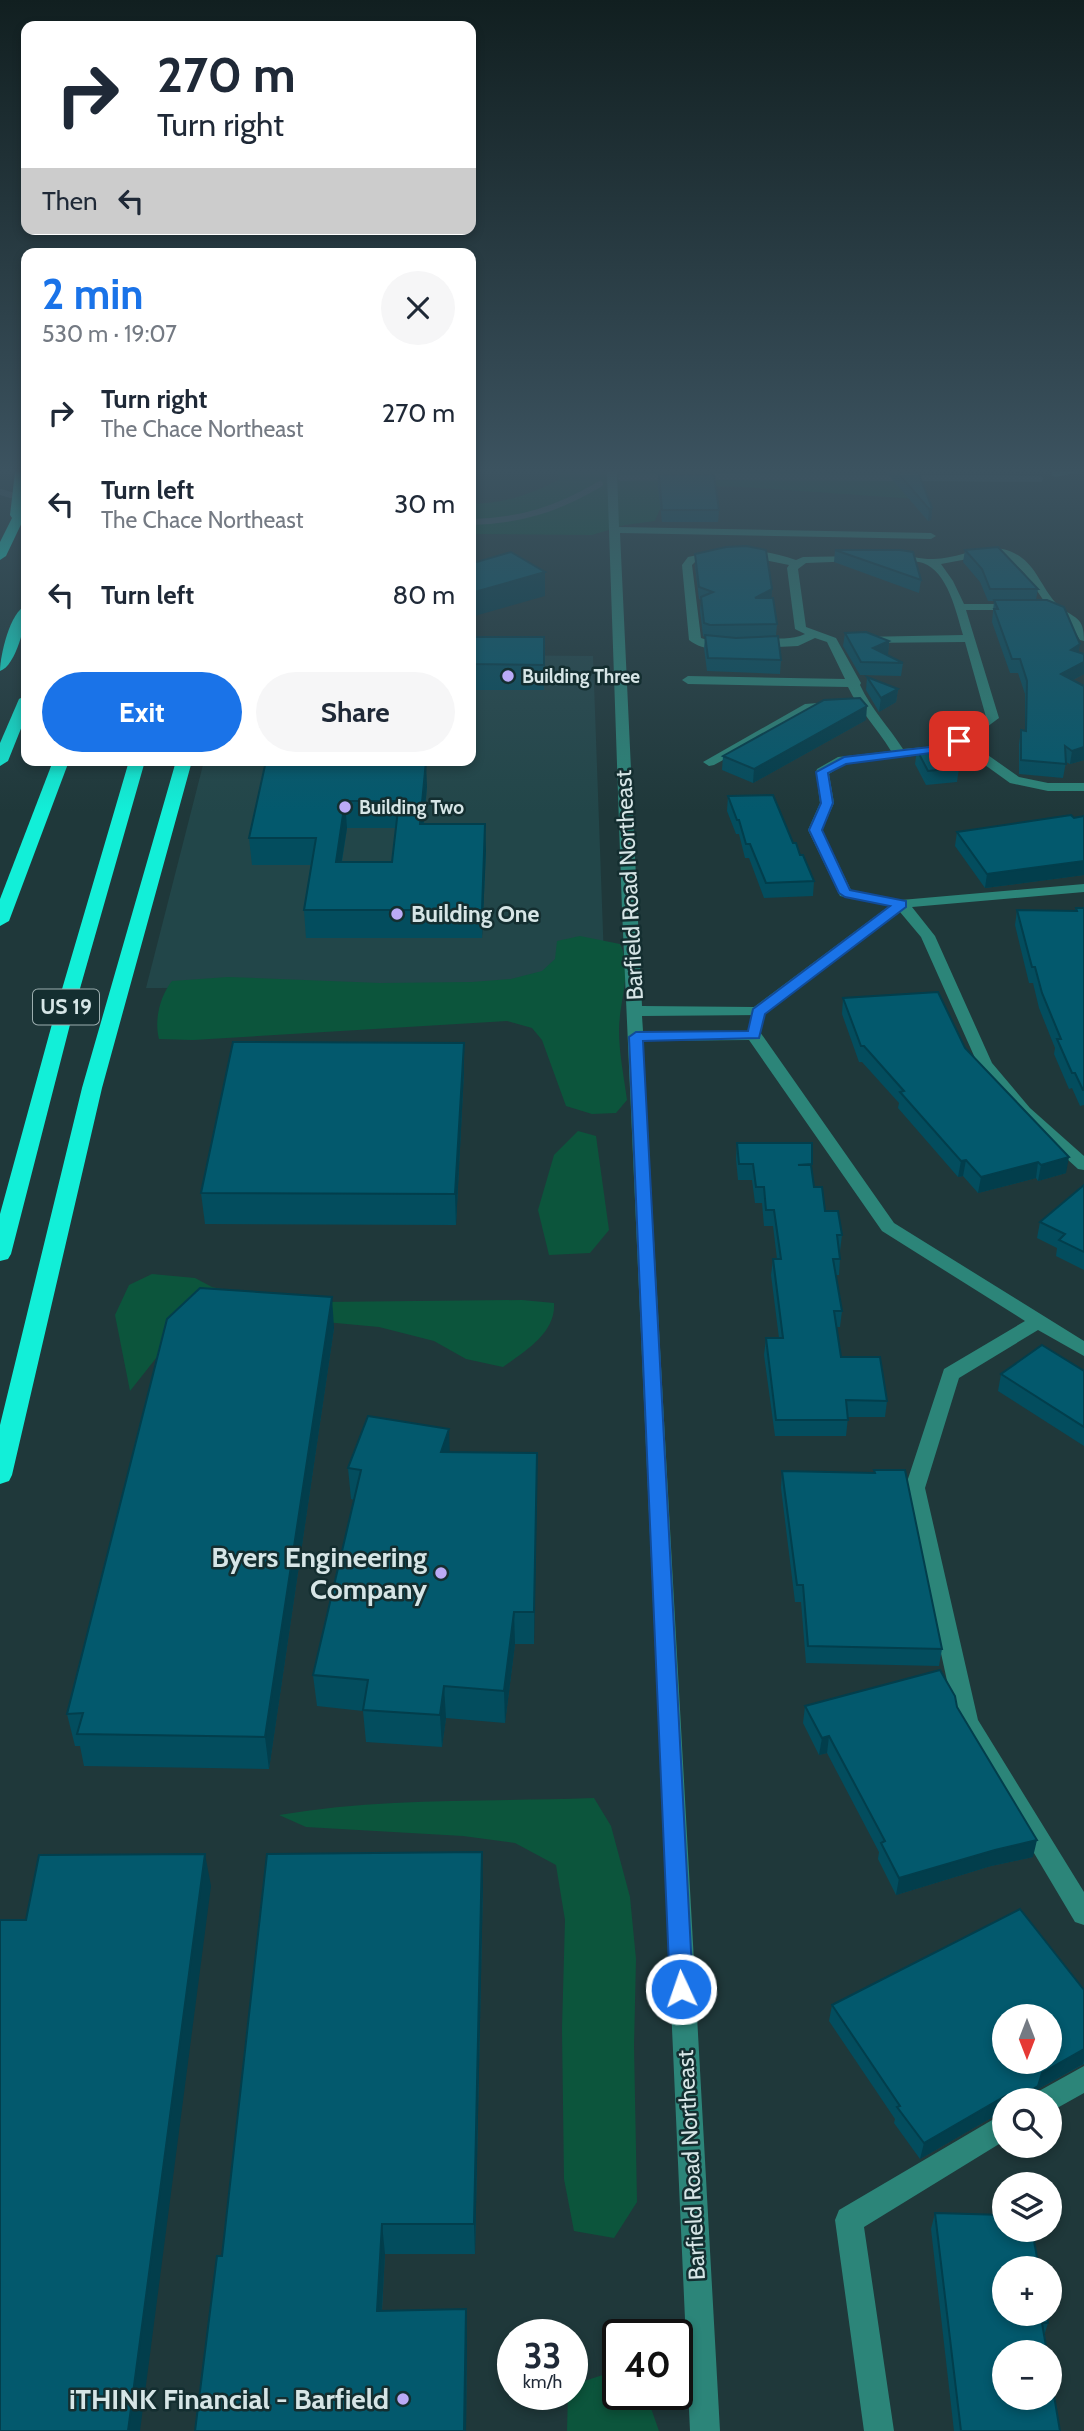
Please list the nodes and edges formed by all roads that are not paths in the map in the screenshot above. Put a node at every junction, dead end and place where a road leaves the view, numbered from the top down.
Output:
1 (616, 585) edge
2 (689, 585) edge
3 (795, 585) edge
4 (948, 585) edge
5 (1038, 585) edge
6 (957, 603) junction
7 (1054, 607) junction
8 (21, 621) edge
9 (814, 634) junction
10 (968, 638) junction
11 (1084, 638) edge
12 (832, 640) junction
13 (734, 644) edge
14 (747, 644) edge
15 (0, 667) edge
16 (688, 680) dead end
17 (855, 683) junction
18 (863, 705) junction
19 (21, 711) edge
20 (959, 741) junction
21 (899, 754) junction
22 (0, 761) edge
23 (709, 762) dead end
24 (59, 766) edge
25 (136, 766) edge
26 (183, 766) edge
27 (1084, 787) edge
28 (1084, 888) edge
29 (901, 904) junction
30 (0, 921) edge
31 (758, 1012) junction
32 (636, 1024) junction
33 (754, 1035) junction
34 (1084, 1165) edge
35 (0, 1254) edge
36 (1039, 1321) junction
37 (1084, 1350) edge
38 (0, 1475) edge
39 (1084, 1914) edge
40 (1084, 2078) edge
41 (1062, 2091) edge
42 (992, 2133) edge
43 (705, 2431) edge
44 (879, 2431) edge

1 - 32 street, Barfield Road Northeast
2 - 13 street
3 - 9 street
4 - 6 street
5 - 7 street
6 - 7 street
6 - 10 street
7 - 11 street
8 - 15 highway
9 - 12 street
9 - 14 street
10 - 12 street
10 - 20 street
12 - 17 street
16 - 17 street
17 - 18 street
18 - 21 street
18 - 23 street
19 - 22 highway
20 - 21 street
20 - 27 street
21 - 29 street
24 - 30 highway
25 - 35 highway, US 19
26 - 38 highway
28 - 29 street
29 - 31 street
29 - 34 street
31 - 32 street
31 - 33 street
32 - 33 street
32 - 43 street, Barfield Road Northeast
33 - 36 street
36 - 37 street
36 - 39 street
40 - 41 street
42 - 44 street

